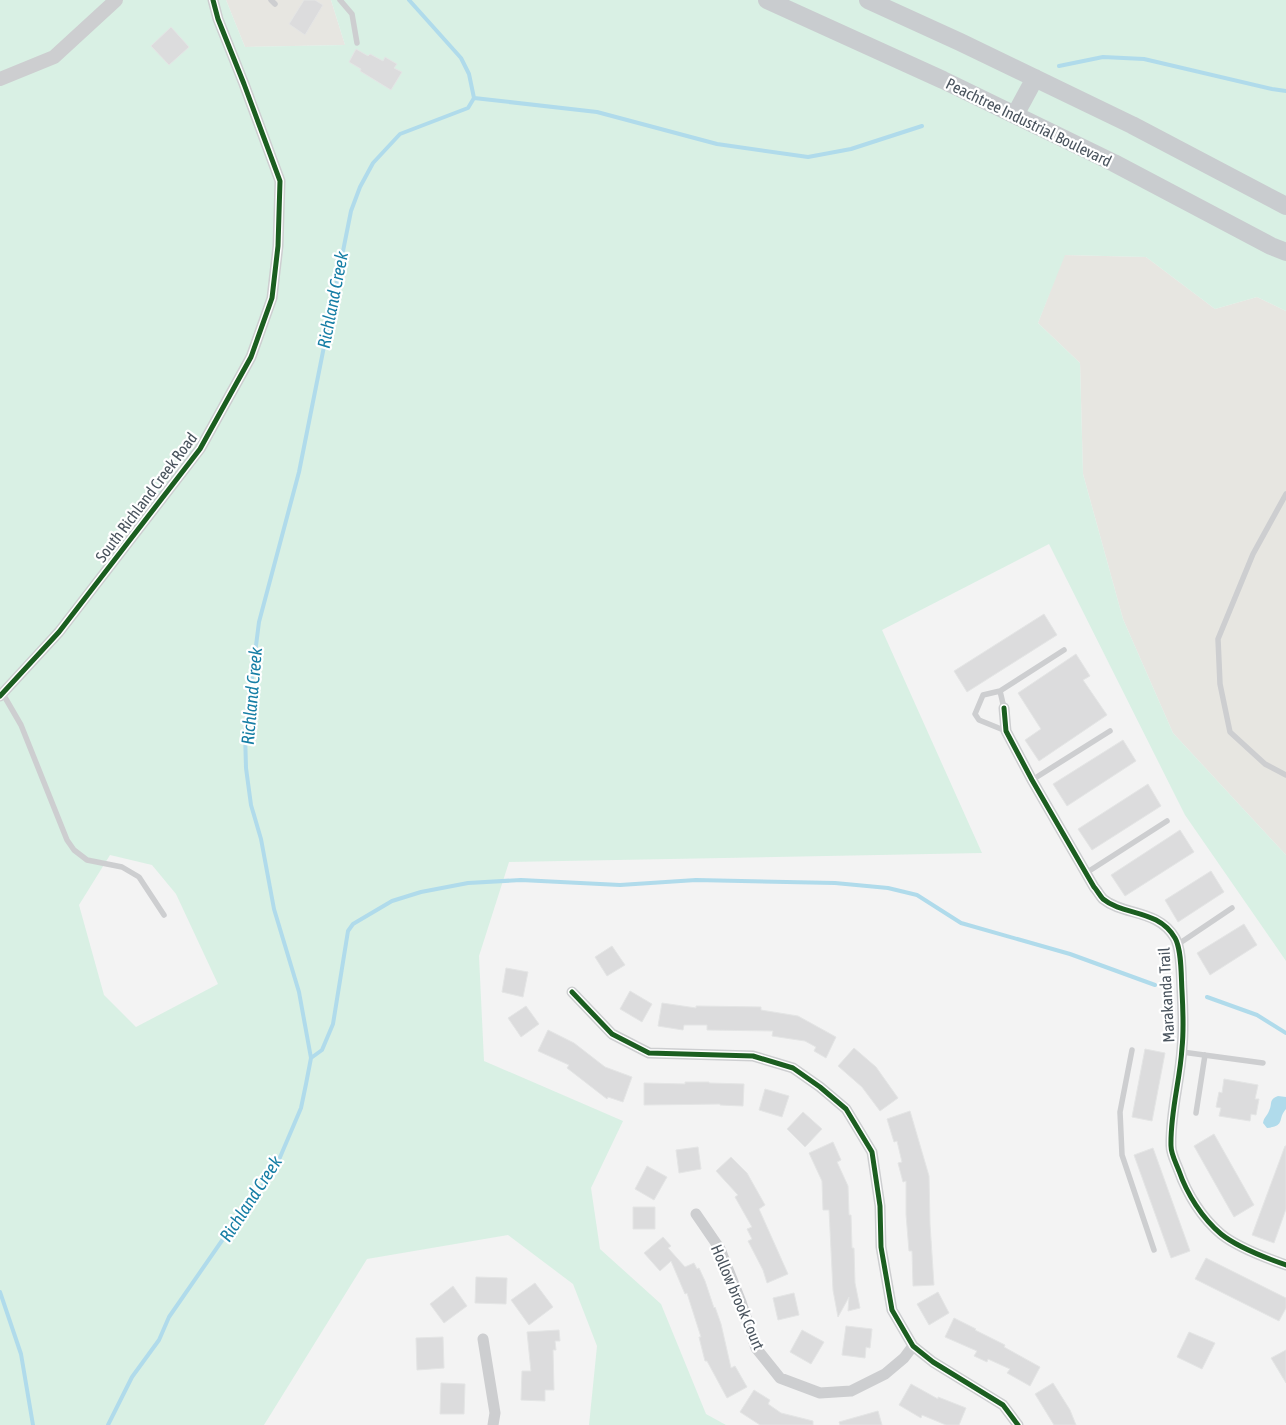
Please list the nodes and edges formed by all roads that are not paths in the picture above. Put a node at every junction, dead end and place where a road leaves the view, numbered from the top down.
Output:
1 (116, 0) edge
2 (213, 0) edge
3 (340, 0) edge
4 (768, 0) edge
5 (870, 0) edge
6 (357, 44) dead end
7 (1035, 78) junction
8 (0, 79) edge
9 (1015, 115) junction
10 (1286, 206) edge
11 (1286, 252) edge
12 (1286, 494) edge
13 (1064, 650) dead end
14 (1000, 691) junction
15 (1, 695) edge
16 (1004, 708) joint
17 (1110, 730) dead end
18 (1006, 731) junction
19 (1286, 775) edge
20 (1032, 780) junction
21 (1167, 821) dead end
22 (1086, 873) junction
23 (1232, 908) dead end
24 (164, 915) dead end
25 (1177, 945) junction
26 (572, 992) dead end
27 (1132, 1050) dead end
28 (1182, 1052) junction
29 (1206, 1055) junction
30 (1263, 1063) dead end
31 (1196, 1113) dead end
32 (696, 1214) dead end
33 (1154, 1250) dead end
34 (1286, 1264) edge
35 (483, 1339) dead end
36 (913, 1346) junction
37 (492, 1425) edge
38 (1018, 1425) edge

1 - 8 street
2 - 15 street, South Richland Creek Road
3 - 6 lane
4 - 9 main road, Peachtree Industrial Boulevard
5 - 7 main road
7 - 9 main road
7 - 10 main road
9 - 11 main road, Peachtree Industrial Boulevard
12 - 19 lane
13 - 14 lane
14 - 16 lane
14 - 18 lane
15 - 24 lane
16 - 18 street, Marakanda Trail
17 - 20 lane
18 - 20 street, Marakanda Trail
20 - 22 street, Marakanda Trail
21 - 22 lane
22 - 25 street, Marakanda Trail
23 - 25 lane
25 - 28 street, Marakanda Trail
26 - 36 street
27 - 33 lane
28 - 29 lane
28 - 34 street, Marakanda Trail
29 - 30 lane
29 - 31 lane
32 - 36 street, Hollow brook Court
35 - 37 street
36 - 38 street

